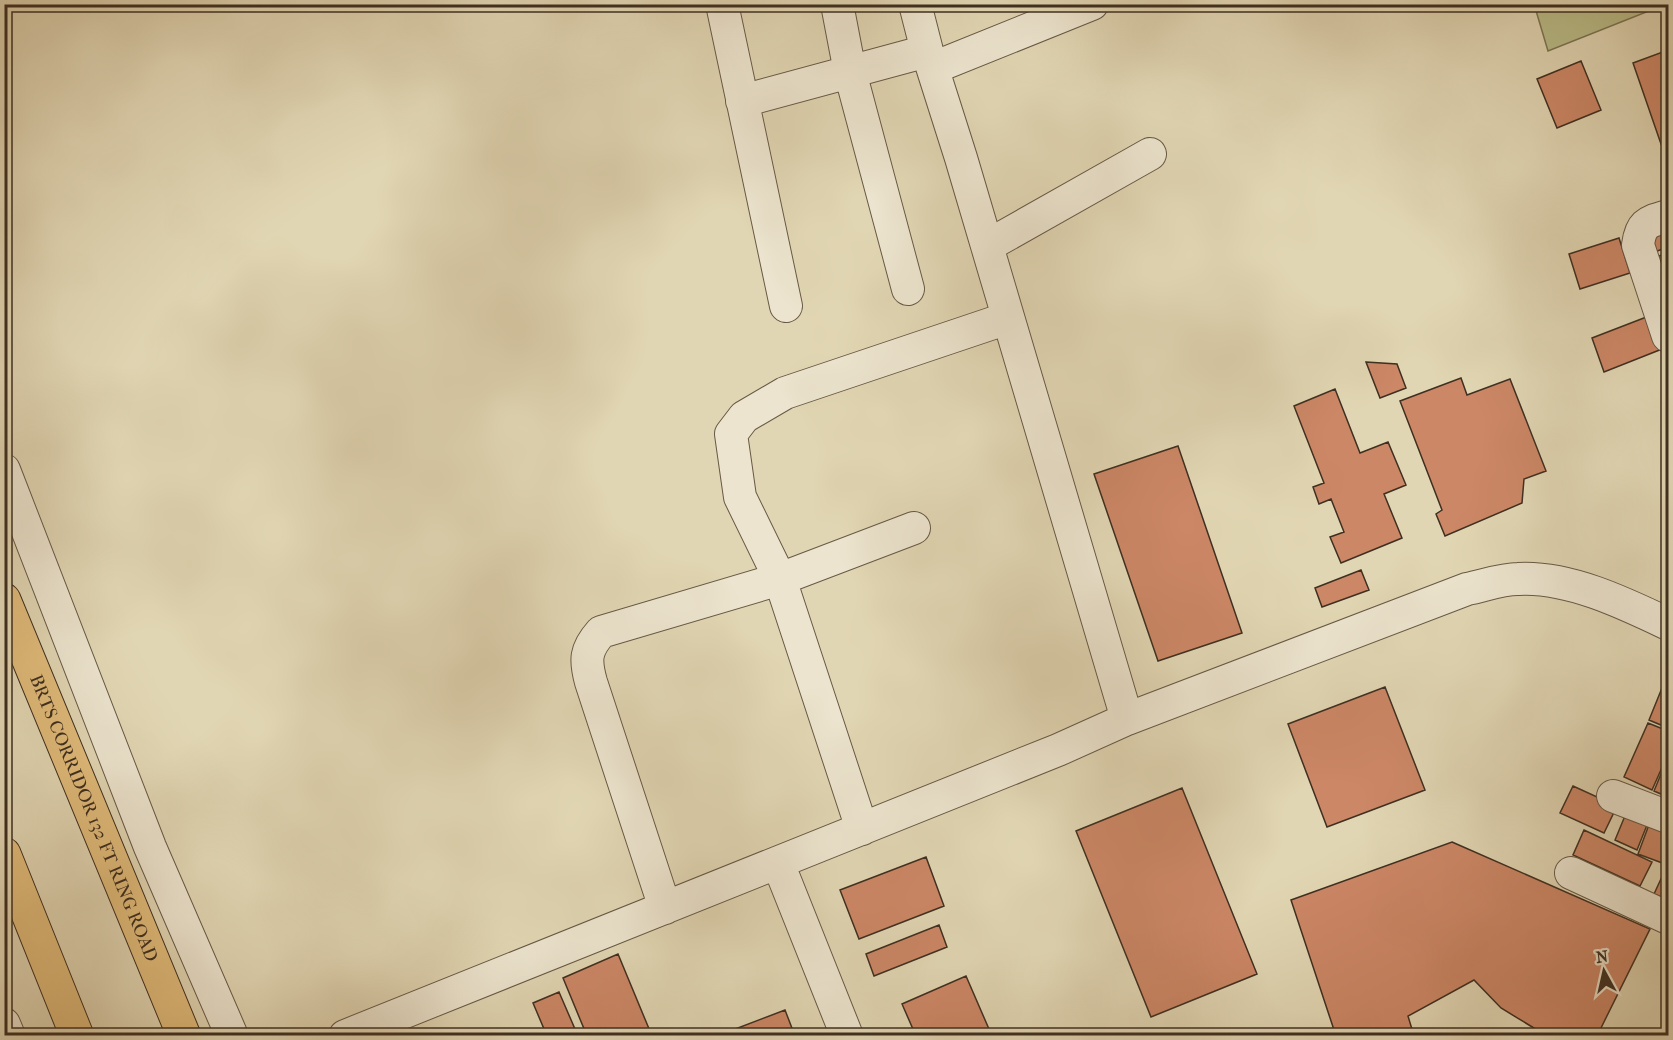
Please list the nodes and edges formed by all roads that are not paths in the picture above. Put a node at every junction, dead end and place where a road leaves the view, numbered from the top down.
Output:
1 (722, 4) edge
2 (837, 4) edge
3 (915, 4) edge
4 (1092, 4) edge
5 (930, 60) junction
6 (850, 72) junction
7 (742, 101) junction
8 (1150, 154) dead end
9 (1668, 216) edge
10 (987, 246) junction
11 (908, 288) dead end
12 (786, 306) dead end
13 (1008, 318) junction
14 (1668, 336) edge
15 (4, 470) edge
16 (914, 528) dead end
17 (780, 579) junction
18 (4, 600) edge
19 (1668, 624) edge
20 (1126, 719) junction
21 (1613, 796) dead end
22 (1668, 817) edge
23 (862, 829) junction
24 (4, 854) edge
25 (777, 863) junction
26 (1571, 873) dead end
27 (665, 908) junction
28 (1668, 918) edge
29 (4, 1024) edge
30 (9, 1035) edge
31 (77, 1035) edge
32 (184, 1035) edge
33 (232, 1035) edge
34 (345, 1035) edge
35 (847, 1035) edge

1 - 7 street
2 - 6 street
3 - 5 street
4 - 5 street
5 - 6 street
5 - 10 street
6 - 7 street
6 - 11 street
7 - 12 street
8 - 10 street
9 - 14 street
10 - 13 street
13 - 17 street
13 - 20 street
15 - 33 street
16 - 17 street
17 - 23 street
17 - 27 street
18 - 32 main road, BRTS CORRIDOR 132 FT RING ROAD
19 - 20 street
20 - 23 street
21 - 22 street
23 - 25 street
24 - 31 main road
25 - 27 street
25 - 35 street
26 - 28 street
27 - 34 street
29 - 30 street

